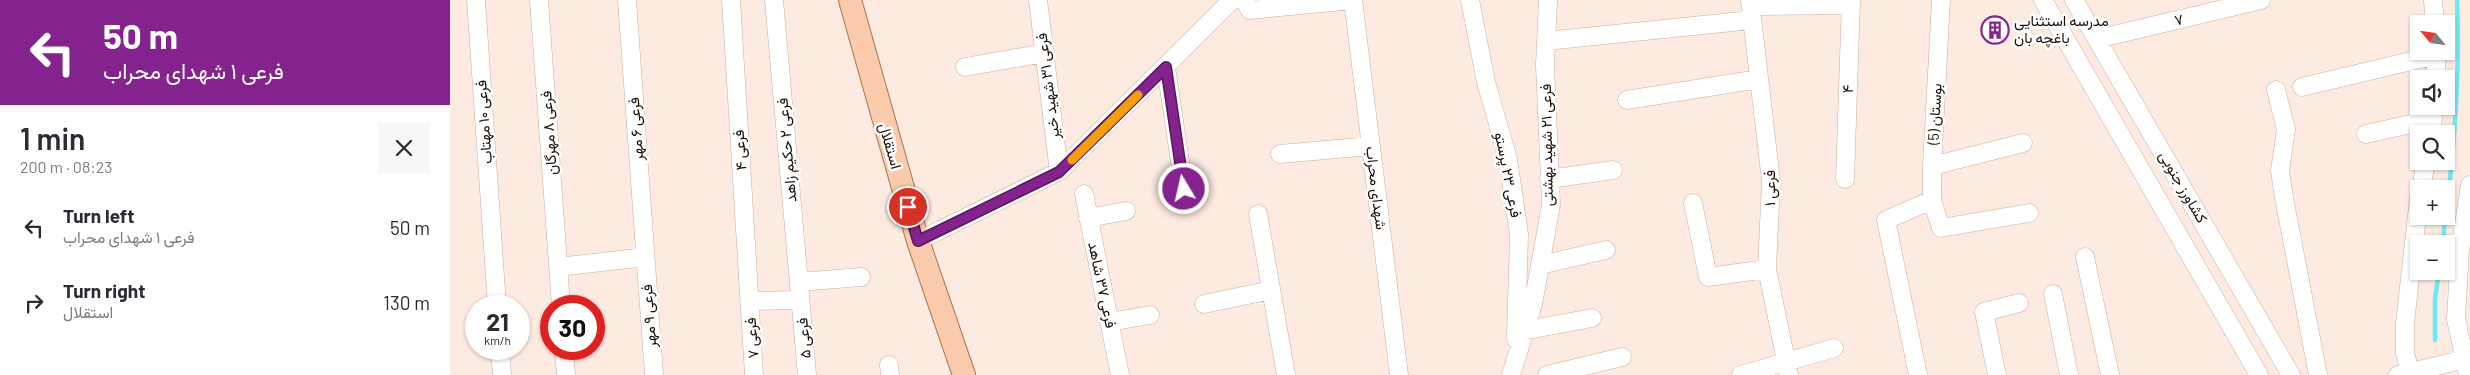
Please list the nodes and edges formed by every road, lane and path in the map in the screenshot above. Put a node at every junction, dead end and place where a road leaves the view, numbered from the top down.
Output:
1 (476, 0) edge
2 (539, 0) edge
3 (626, 0) edge
4 (731, 0) edge
5 (774, 0) edge
6 (850, 0) edge
7 (1038, 0) edge
8 (1232, 0) edge
9 (1244, 0) edge
10 (1353, 0) edge
11 (1470, 0) edge
12 (1548, 0) edge
13 (1941, 0) edge
14 (2043, 0) edge
15 (2074, 0) edge
16 (2433, 0) edge
17 (2253, 1) edge
18 (1851, 3) edge
19 (1751, 9) edge
20 (2434, 15) edge
21 (2097, 39) junction
22 (1546, 40) junction
23 (1044, 54) junction
24 (2410, 59) edge
25 (965, 67) dead end
26 (1166, 67) junction
27 (1760, 79) junction
28 (2302, 86) dead end
29 (2276, 90) dead end
30 (1627, 100) dead end
31 (2433, 120) edge
32 (2366, 134) dead end
33 (2023, 143) dead end
34 (1371, 146) junction
35 (1280, 154) dead end
36 (1932, 166) junction
37 (1613, 170) dead end
38 (1059, 172) junction
39 (1549, 179) junction
40 (1845, 179) dead end
41 (2470, 185) edge
42 (1184, 189) dead end
43 (1084, 194) dead end
44 (1932, 200) junction
45 (1693, 203) dead end
46 (1126, 211) dead end
47 (2029, 213) dead end
48 (1258, 214) dead end
49 (1088, 218) junction
50 (2416, 225) edge
51 (918, 241) junction
52 (1606, 250) dead end
53 (645, 257) junction
54 (2085, 257) dead end
55 (1540, 266) junction
56 (558, 267) junction
57 (1767, 269) junction
58 (861, 277) dead end
59 (799, 282) junction
60 (1271, 290) junction
61 (2052, 294) dead end
62 (496, 295) edge
63 (560, 295) edge
64 (800, 300) junction
65 (749, 301) junction
66 (2018, 303) dead end
67 (1204, 304) dead end
68 (1150, 314) dead end
69 (1592, 318) dead end
70 (1110, 322) junction
71 (1520, 331) junction
72 (1834, 348) dead end
73 (1622, 358) dead end
74 (501, 360) edge
75 (565, 360) edge
76 (2467, 364) edge
77 (1788, 368) edge
78 (2407, 374) edge
79 (502, 375) edge
80 (566, 375) edge
81 (654, 375) edge
82 (754, 375) edge
83 (807, 375) edge
84 (964, 375) edge
85 (1120, 375) edge
86 (1286, 375) edge
87 (1399, 375) edge
88 (1511, 375) edge
89 (1547, 375) edge
90 (1741, 375) edge
91 (1918, 375) edge
92 (1997, 375) edge
93 (2069, 375) edge
94 (2110, 375) edge
95 (2259, 375) edge
96 (2291, 375) edge
97 (2318, 375) edge

1 - 62 street, فرعی ۱۰ مهتاب
2 - 56 street, فرعی ۸ مهرگان
3 - 53 street, فرعی ۶ مهر
4 - 65 street, فرعی ۴
5 - 59 street, فرعی ۲ حکیم زاهد
6 - 51 main road, استقلال
7 - 23 street, فرعی ۳۱ شهید خیر
8 - 26 street
9 - 10 street
10 - 34 street, شهدای محراب
11 - 71 street, فرعی ۲۳ پرستو
12 - 22 street, فرعی ۲۱ شهید بهشتی
13 - 36 street, بوستان (5)
14 - 95 street, کشاورز جنوبی
15 - 21 street, کشاورز جنوبی
16 - 20 street
17 - 21 street, ۷
18 - 19 street
18 - 40 street, ۴
19 - 22 street
19 - 27 street, فرعی ۱
21 - 96 street, کشاورز جنوبی
22 - 39 street, فرعی ۲۱ شهید بهشتی
23 - 25 street
23 - 38 street, فرعی ۳۱ شهید خیر
24 - 28 street
26 - 38 street
26 - 42 street
27 - 30 street
27 - 57 street, فرعی ۱
29 - 97 street
31 - 32 street
33 - 36 street
34 - 35 street
34 - 87 street, شهدای محراب
36 - 44 street, بوستان (5)
37 - 39 street
38 - 51 street
39 - 55 street, فرعی ۲۱ شهید بهشتی
41 - 76 street
43 - 49 street, فرعی ۳۷ شاهد
44 - 47 street, بوستان (5)
44 - 91 street
45 - 57 street
46 - 49 street
48 - 60 street
49 - 70 street, فرعی ۳۷ شاهد
50 - 78 street
51 - 84 main road, استقلال
52 - 55 street
53 - 56 street
53 - 81 street, فرعی ۹ مهر
54 - 94 street
55 - 71 street, فرعی ۲۱ شهید بهشتی
56 - 63 street, فرعی ۸ مهرگان
57 - 77 street, فرعی ۱
58 - 59 street
59 - 64 street, فرعی ۲ حکیم زاهد
60 - 67 street
60 - 86 street
61 - 93 street
64 - 65 street
64 - 83 street, فرعی ۵
65 - 82 street, فرعی ۷
66 - 92 street
68 - 70 street
69 - 71 street
70 - 85 street, فرعی ۳۷ شاهد
71 - 88 street, فرعی ۲۱ شهید بهشتی
72 - 77 street
73 - 89 street
74 - 79 street
75 - 80 street
76 - 78 street
77 - 90 street

